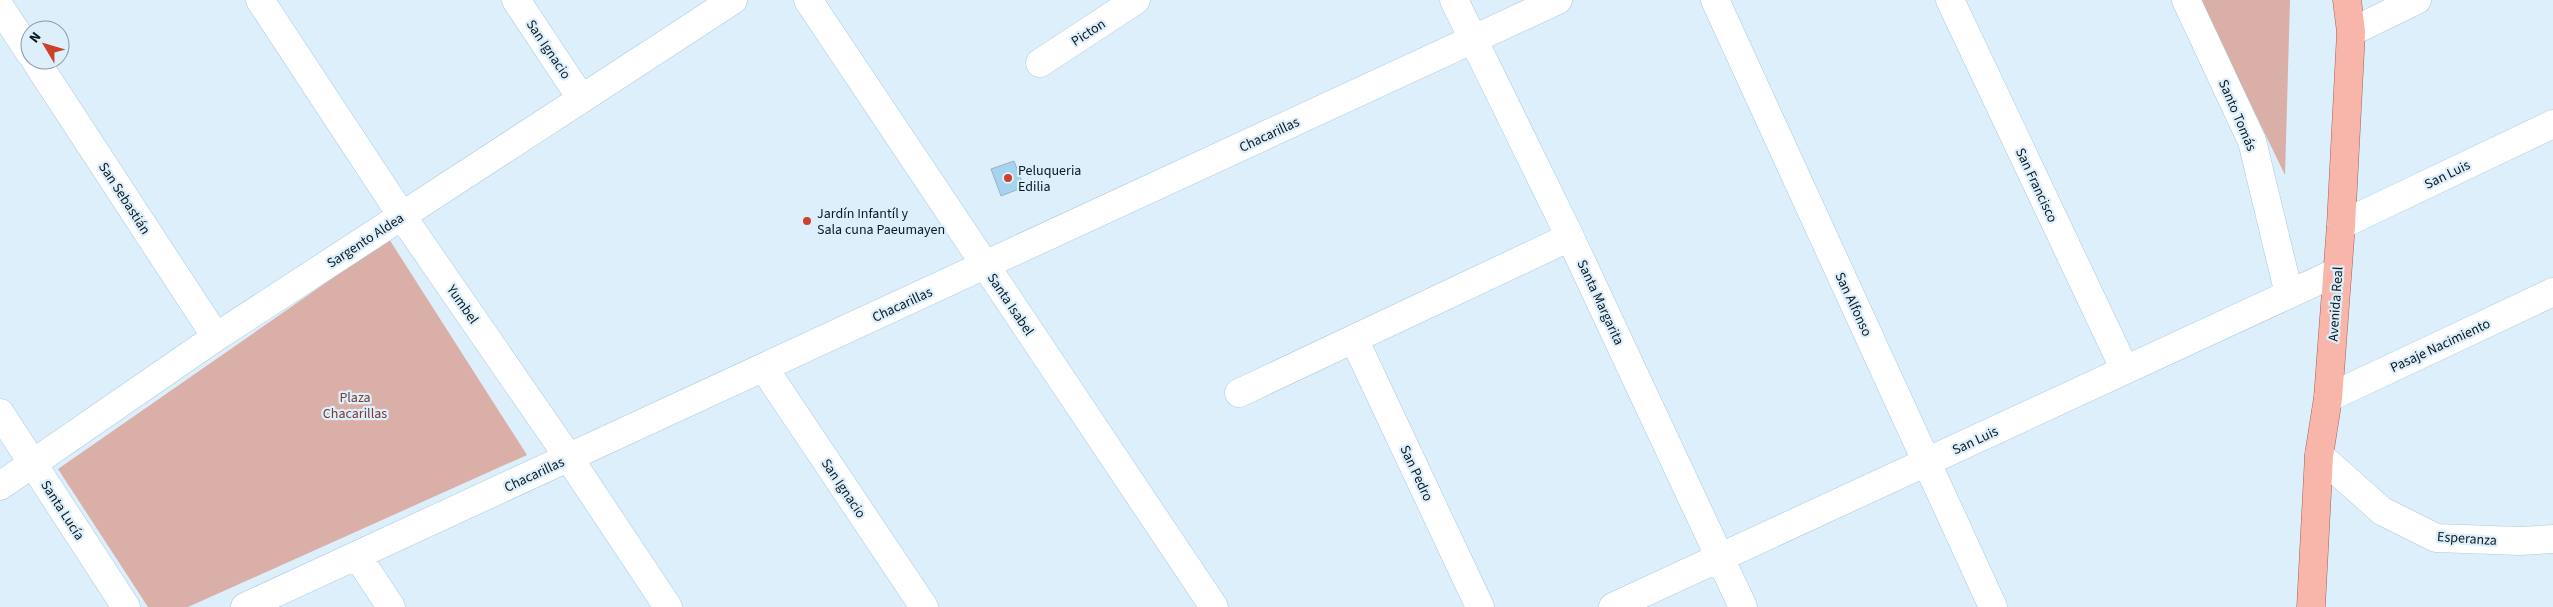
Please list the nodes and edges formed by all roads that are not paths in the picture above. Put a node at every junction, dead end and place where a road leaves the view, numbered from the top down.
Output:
1 (260, 0) edge
2 (516, 0) edge
3 (733, 0) edge
4 (808, 0) edge
5 (1136, 0) edge
6 (1454, 0) edge
7 (1558, 0) edge
8 (1715, 0) edge
9 (1950, 0) edge
10 (2186, 0) edge
11 (2347, 0) edge
12 (2417, 0) edge
13 (0, 7) edge
14 (2351, 32) junction
15 (20, 37) edge
16 (1474, 39) junction
17 (1040, 63) dead end
18 (42, 70) edge
19 (582, 98) junction
20 (2553, 124) edge
21 (402, 216) junction
22 (2341, 225) junction
23 (1570, 237) junction
24 (985, 266) junction
25 (2337, 272) junction
26 (2553, 292) edge
27 (2289, 294) junction
28 (216, 337) junction
29 (1354, 339) junction
30 (764, 368) junction
31 (2125, 370) junction
32 (1239, 393) dead end
33 (2328, 398) junction
34 (0, 413) edge
35 (2319, 455) junction
36 (569, 458) junction
37 (1927, 462) junction
38 (33, 464) junction
39 (0, 486) edge
40 (2553, 539) edge
41 (358, 557) junction
42 (1720, 558) junction
43 (2307, 605) edge
44 (126, 607) edge
45 (246, 607) edge
46 (391, 607) edge
47 (668, 607) edge
48 (924, 607) edge
49 (1214, 607) edge
50 (1480, 607) edge
51 (1613, 607) edge
52 (1744, 607) edge
53 (1993, 607) edge

1 - 21 street, Yumbel
2 - 19 street, San Ignacio
3 - 19 street, Sargento Aldea
4 - 24 street, Santa Isabel
5 - 17 street, Picton
6 - 16 street, Santa Margarita
7 - 16 street, Chacarillas
8 - 37 street, San Alfonso
9 - 31 street, San Francisco
10 - 27 street, Santo Tomás
11 - 14 main road, Avenida Real
12 - 14 street
13 - 15 street
14 - 22 main road, Avenida Real
16 - 23 street, Santa Margarita
16 - 24 street, Chacarillas
18 - 28 street, San Sebastián
19 - 21 street, Sargento Aldea
20 - 22 street, San Luis
21 - 28 street, Sargento Aldea
21 - 36 street, Yumbel
22 - 25 main road, Avenida Real
23 - 29 street
23 - 42 street, Santa Margarita
24 - 30 street, Chacarillas
24 - 49 street, Santa Isabel
25 - 27 street, San Luis
25 - 33 main road, Avenida Real
26 - 33 street, Pasaje Nacimiento
27 - 31 street, San Luis
28 - 38 street, Sargento Aldea
29 - 32 street
29 - 50 street, San Pedro
30 - 36 street, Chacarillas
30 - 48 street, San Ignacio
31 - 37 street, San Luis
33 - 35 main road, Avenida Real
34 - 38 street, Santa Lucía
35 - 40 street, Esperanza
35 - 43 main road, Avenida Real
36 - 41 street, Chacarillas
36 - 47 street, Yumbel
37 - 42 street, San Luis
37 - 53 street, San Alfonso
38 - 39 street, Sargento Aldea
38 - 44 street, Santa Lucía
41 - 45 street, Chacarillas
41 - 46 street
42 - 51 street, San Luis
42 - 52 street, Santa Margarita

